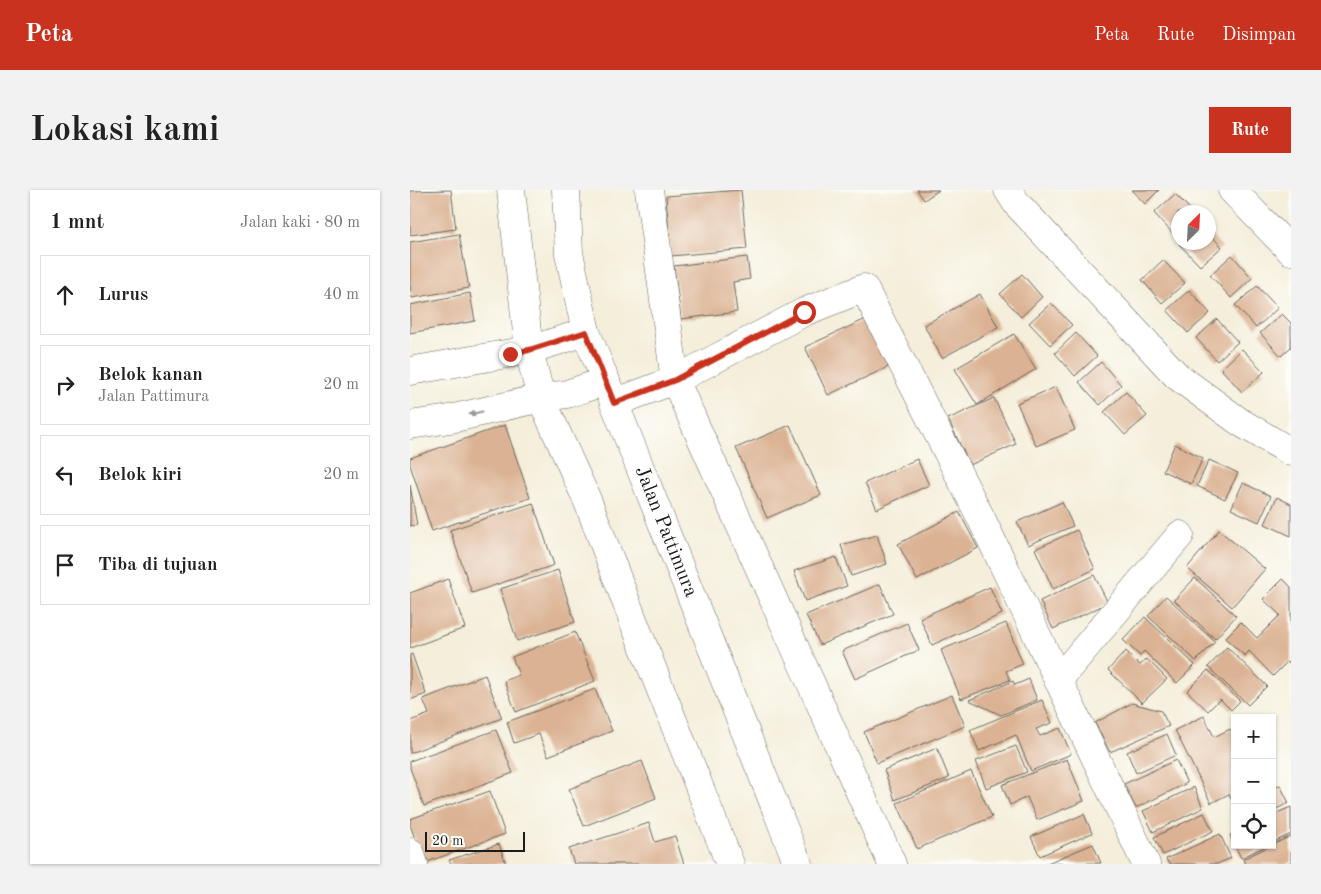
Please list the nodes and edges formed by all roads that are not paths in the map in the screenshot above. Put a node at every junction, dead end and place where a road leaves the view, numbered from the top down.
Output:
1 (511, 190) edge
2 (566, 190) edge
3 (649, 190) edge
4 (1008, 190) edge
5 (1232, 190) edge
6 (1291, 252) edge
7 (586, 332) junction
8 (529, 350) junction
9 (410, 371) edge
10 (675, 380) junction
11 (610, 392) junction
12 (541, 398) junction
13 (410, 425) edge
14 (1291, 452) edge
15 (1180, 535) dead end
16 (1058, 680) junction
17 (410, 852) edge
18 (414, 864) edge
19 (730, 864) edge
20 (798, 864) edge
21 (892, 864) edge
22 (1146, 864) edge

1 - 8 street
2 - 7 street, Jalan Pattimura
3 - 10 street
4 - 14 street
5 - 6 street
7 - 8 street
7 - 11 street, Jalan Pattimura
8 - 9 street
8 - 12 street
10 - 11 street
10 - 16 street
10 - 21 street
11 - 12 street
11 - 20 street, Jalan Pattimura
12 -> 13 street
12 - 19 street
15 - 16 street
16 - 22 street
17 - 18 street

